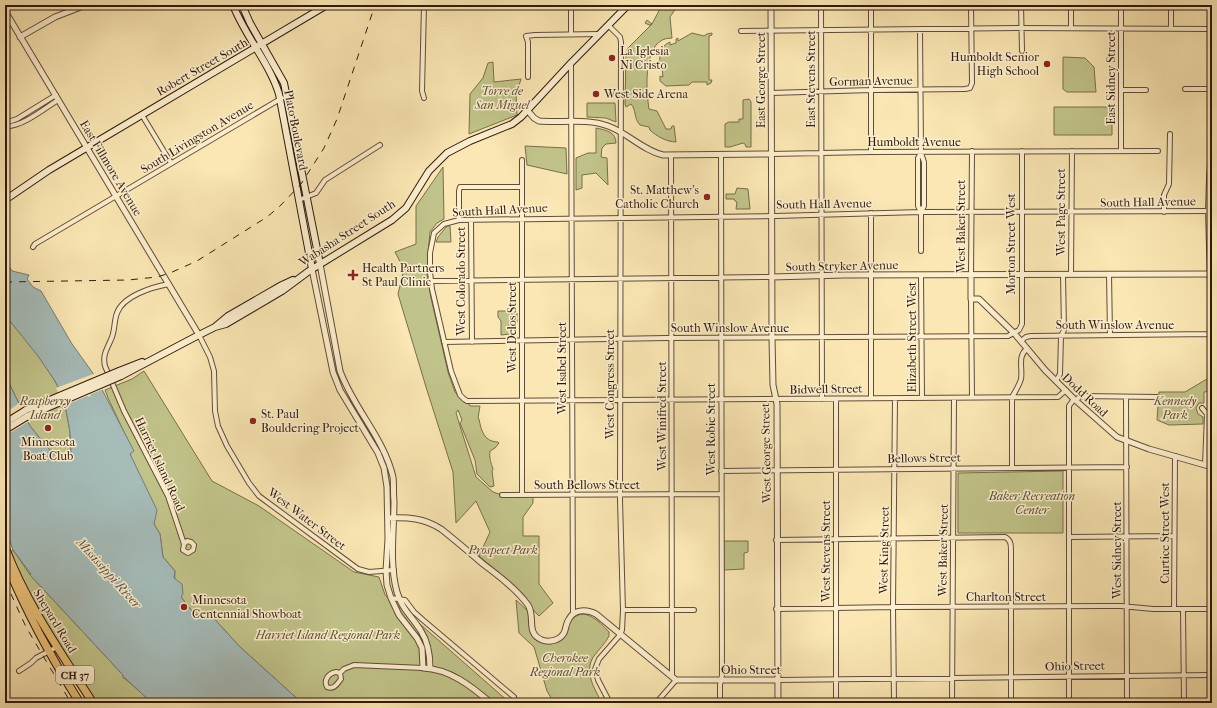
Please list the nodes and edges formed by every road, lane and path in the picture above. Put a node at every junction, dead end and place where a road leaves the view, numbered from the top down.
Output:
1 (86, 5) edge
2 (233, 5) edge
3 (242, 5) edge
4 (327, 5) edge
5 (424, 5) edge
6 (571, 5) edge
7 (628, 5) edge
8 (771, 5) edge
9 (821, 5) edge
10 (871, 5) edge
11 (971, 5) edge
12 (1021, 5) edge
13 (1071, 5) edge
14 (1121, 5) edge
15 (1170, 5) edge
16 (1212, 5) edge
17 (5, 11) edge
18 (609, 26) junction
19 (1020, 28) junction
20 (1072, 28) junction
21 (1212, 28) edge
22 (920, 29) junction
23 (971, 29) junction
24 (1121, 29) junction
25 (1171, 29) junction
26 (871, 30) junction
27 (741, 31) dead end
28 (821, 31) junction
29 (771, 32) junction
30 (571, 34) junction
31 (599, 34) junction
32 (20, 37) junction
33 (262, 44) junction
34 (255, 48) junction
35 (1022, 51) dead end
36 (571, 63) junction
37 (528, 77) dead end
38 (1185, 89) dead end
39 (1212, 89) edge
40 (871, 90) junction
41 (922, 90) junction
42 (1121, 90) junction
43 (1146, 90) dead end
44 (821, 92) junction
45 (771, 93) junction
46 (287, 95) junction
47 (57, 98) junction
48 (424, 98) dead end
49 (280, 99) junction
50 (528, 111) junction
51 (142, 115) junction
52 (5, 121) edge
53 (571, 122) junction
54 (5, 126) edge
55 (621, 132) junction
56 (1170, 134) dead end
57 (380, 145) dead end
58 (87, 147) junction
59 (1211, 147) edge
60 (972, 151) junction
61 (1072, 151) junction
62 (1122, 151) junction
63 (1158, 151) dead end
64 (871, 152) junction
65 (921, 152) junction
66 (1022, 152) junction
67 (821, 153) junction
68 (771, 154) junction
69 (721, 155) junction
70 (671, 156) junction
71 (522, 160) dead end
72 (171, 163) junction
73 (521, 187) junction
74 (116, 196) junction
75 (307, 197) junction
76 (5, 200) edge
77 (299, 200) junction
78 (1210, 211) edge
79 (920, 212) junction
80 (1072, 212) junction
81 (1164, 212) junction
82 (871, 213) junction
83 (971, 213) junction
84 (1021, 213) junction
85 (822, 215) junction
86 (721, 216) junction
87 (772, 216) junction
88 (671, 217) junction
89 (571, 218) junction
90 (621, 218) junction
91 (522, 219) junction
92 (459, 220) junction
93 (471, 220) junction
94 (33, 247) dead end
95 (921, 251) dead end
96 (320, 264) junction
97 (312, 269) junction
98 (1063, 274) junction
99 (1071, 274) junction
100 (1109, 274) junction
101 (1211, 274) edge
102 (921, 275) junction
103 (971, 275) junction
104 (1021, 275) junction
105 (822, 276) junction
106 (872, 276) junction
107 (772, 277) junction
108 (672, 278) junction
109 (721, 278) junction
110 (572, 279) junction
111 (621, 279) junction
112 (472, 280) junction
113 (522, 280) junction
114 (431, 281) junction
115 (169, 284) junction
116 (971, 299) junction
117 (1014, 333) junction
118 (1212, 334) edge
119 (200, 335) junction
120 (1110, 335) junction
121 (921, 336) junction
122 (972, 336) junction
123 (1061, 336) junction
124 (822, 337) junction
125 (871, 337) junction
126 (672, 338) junction
127 (772, 338) junction
128 (621, 339) junction
129 (721, 339) junction
130 (572, 340) junction
131 (522, 341) junction
132 (1021, 341) junction
133 (444, 342) junction
134 (472, 342) junction
135 (1027, 349) junction
136 (1212, 351) edge
137 (1056, 381) junction
138 (1066, 390) junction
139 (1157, 396) dead end
140 (972, 397) junction
141 (1012, 397) junction
142 (1126, 397) junction
143 (871, 398) junction
144 (895, 398) junction
145 (922, 398) junction
146 (954, 398) junction
147 (775, 399) junction
148 (822, 399) junction
149 (836, 399) junction
150 (672, 400) junction
151 (721, 400) junction
152 (1075, 400) junction
153 (522, 401) junction
154 (572, 401) junction
155 (620, 401) junction
156 (1202, 408) dead end
157 (27, 413) junction
158 (5, 423) edge
159 (5, 430) edge
160 (1127, 442) junction
161 (1175, 456) junction
162 (1205, 465) junction
163 (1012, 467) junction
164 (1069, 467) junction
165 (1127, 467) junction
166 (1212, 467) edge
167 (954, 468) junction
168 (836, 469) junction
169 (894, 469) junction
170 (722, 470) junction
171 (777, 470) junction
172 (620, 494) junction
173 (673, 494) junction
174 (722, 494) junction
175 (502, 495) dead end
176 (522, 495) junction
177 (572, 495) junction
178 (388, 518) junction
179 (394, 518) junction
180 (1127, 536) junction
181 (1174, 536) junction
182 (952, 537) junction
183 (1068, 537) junction
184 (836, 538) junction
185 (894, 538) junction
186 (776, 540) junction
187 (184, 544) dead end
188 (5, 547) edge
189 (5, 561) edge
190 (394, 570) junction
191 (386, 571) junction
192 (391, 598) junction
193 (399, 599) junction
194 (1011, 606) junction
195 (1068, 606) junction
196 (893, 607) junction
197 (1126, 607) junction
198 (836, 608) junction
199 (952, 608) junction
200 (776, 609) junction
201 (1174, 609) junction
202 (1183, 609) junction
203 (1212, 609) edge
204 (623, 610) junction
205 (672, 610) junction
206 (694, 610) dead end
207 (572, 614) junction
208 (620, 635) junction
209 (57, 647) junction
210 (49, 651) junction
211 (423, 668) junction
212 (430, 668) junction
213 (20, 671) dead end
214 (340, 673) dead end
215 (1127, 675) junction
216 (1184, 675) junction
217 (1212, 675) edge
218 (1010, 676) junction
219 (1069, 676) junction
220 (952, 677) junction
221 (674, 678) junction
222 (836, 679) junction
223 (894, 679) junction
224 (721, 680) junction
225 (777, 680) junction
226 (514, 697) dead end
227 (80, 703) edge
228 (93, 703) edge
229 (491, 703) edge
230 (610, 703) edge
231 (657, 703) edge
232 (720, 703) edge
233 (778, 703) edge
234 (836, 703) edge
235 (894, 703) edge
236 (952, 703) edge
237 (1011, 703) edge
238 (1069, 703) edge
239 (1127, 703) edge
240 (1184, 703) edge

1 - 32 street
2 - 34 main road, Plato Boulevard
3 - 33 main road, Plato Boulevard
4 - 33 main road, Robert Street South
5 - 48 street
6 - 30 street
7 - 18 main road, Wabasha Street South
8 - 29 street, East George Street
9 - 28 street, East Stevens Street
10 - 26 street
11 - 23 street
12 - 19 street
13 - 20 street
14 - 24 street, East Sidney Street
15 - 25 street
16 - 21 street
17 - 32 street, East Fillmore Avenue
18 - 31 main road, Wabasha Street South
18 - 55 street, West Congress Street
19 - 20 street
19 - 23 street
19 - 35 street
20 - 24 street
21 - 25 street
21 - 39 street
22 - 23 street
22 - 26 street
22 - 41 street
23 - 41 street, Gorman Avenue
24 - 25 street
24 - 42 street, East Sidney Street
26 - 28 street
26 - 40 street
27 - 29 street
28 - 29 street
28 - 44 street, East Stevens Street
29 - 45 street, East George Street
30 - 31 street
30 - 37 street
31 - 36 main road, Wabasha Street South
32 - 47 street, East Fillmore Avenue
33 - 34 main road, Robert Street South
33 - 46 main road, Plato Boulevard
34 - 49 main road, Plato Boulevard
34 - 51 main road, Robert Street South
36 - 50 main road, Wabasha Street South
36 - 53 street, West Isabel Street
38 - 39 street
39 - 59 street
40 - 41 street, Gorman Avenue
40 - 44 street, Gorman Avenue
40 - 64 street
41 - 65 street
42 - 43 street
42 - 62 street, East Sidney Street
44 - 45 street, Gorman Avenue
44 - 67 street, East Stevens Street
45 - 68 street, East George Street
46 - 49 street, South Livingston Avenue
46 - 75 main road, Plato Boulevard
47 - 52 street
47 - 54 street
47 - 58 street, East Fillmore Avenue
49 - 72 street, South Livingston Avenue
49 - 77 main road, Plato Boulevard
50 - 53 street
50 - 96 main road, Wabasha Street South
51 - 58 main road, Robert Street South
51 - 72 street
53 - 55 street
53 - 89 street, West Isabel Street
55 - 70 street
55 - 90 street, West Congress Street
56 - 81 street
57 - 75 street
58 - 74 street, East Fillmore Avenue
58 - 76 main road, Robert Street South
59 - 78 street
60 - 65 street, Humboldt Avenue
60 - 66 street, Humboldt Avenue
60 - 83 street, West Baker Street
61 - 62 street, Humboldt Avenue
61 - 66 street, Humboldt Avenue
61 - 80 street, West Page Street
62 - 63 street, Humboldt Avenue
64 - 65 street, Humboldt Avenue
64 - 67 street, Humboldt Avenue
65 - 79 street
66 - 84 street, Morton Street West
67 - 68 street, Humboldt Avenue
67 - 85 street
68 - 69 street, Humboldt Avenue
68 - 87 street, West George Street
69 - 70 street, Humboldt Avenue
69 - 86 street, West Robie Street
70 - 88 street, West Winifred Street
71 - 73 street, West Delos Street
72 - 74 street, South Livingston Avenue
73 - 91 street, West Delos Street
73 - 92 street
74 - 94 street, South Livingston Avenue
74 - 115 street, East Fillmore Avenue
75 - 77 street
75 - 96 main road, Plato Boulevard
77 - 97 main road, Plato Boulevard
78 - 81 street, South Hall Avenue
78 - 101 street
79 - 82 street, South Hall Avenue
79 - 83 street, South Hall Avenue
79 - 95 street
80 - 81 street, South Hall Avenue
80 - 84 street, South Hall Avenue
80 - 99 street, West Page Street
82 - 85 street, South Hall Avenue
82 - 106 street
83 - 84 street, South Hall Avenue
83 - 103 street, West Baker Street
84 - 104 street, Morton Street West
85 - 87 street, South Hall Avenue
85 - 105 street
86 - 87 street, South Hall Avenue
86 - 88 street, South Hall Avenue
86 - 109 street, West Robie Street
87 - 107 street, West George Street
88 - 90 street, South Hall Avenue
88 - 108 street, West Winifred Street
89 - 90 street, South Hall Avenue
89 - 91 street, South Hall Avenue
89 - 110 street, West Isabel Street
90 - 111 street, West Congress Street
91 - 93 street, South Hall Avenue
91 - 113 street, West Delos Street
92 - 93 street, South Hall Avenue
92 - 114 street, South Hall Avenue
93 - 112 street, West Colorado Street
96 - 97 main road, Wabasha Street South
96 - 179 street
97 - 119 main road, Wabasha Street South
97 - 178 street
98 - 99 street, South Stryker Avenue
98 - 104 street, South Stryker Avenue
98 - 123 street
99 - 100 street, South Stryker Avenue
100 - 101 street, South Stryker Avenue
100 - 120 street
101 - 118 street
102 - 103 street, South Stryker Avenue
102 - 106 street, South Stryker Avenue
102 - 121 street, Elizabeth Street West
103 - 104 street, South Stryker Avenue
103 - 116 street, West Baker Street
104 - 117 street, Morton Street West
105 - 106 street, South Stryker Avenue
105 - 107 street, South Stryker Avenue
105 - 124 street
106 - 125 street
107 - 109 street, South Stryker Avenue
107 - 127 street, West George Street
108 - 109 street, South Stryker Avenue
108 - 111 street, South Stryker Avenue
108 - 126 street, West Winifred Street
109 - 129 street, West Robie Street
110 - 111 street, South Stryker Avenue
110 - 113 street, South Stryker Avenue
110 - 130 street, West Isabel Street
111 - 128 street, West Congress Street
112 - 113 street, South Stryker Avenue
112 - 114 street, South Stryker Avenue
112 - 134 street, West Colorado Street
113 - 131 street, West Delos Street
114 - 133 street
115 - 119 street, East Fillmore Avenue
115 - 187 street, Harriet Island Road
116 - 117 street, Dodd Road
116 - 122 street, West Baker Street
117 - 122 street, South Winslow Avenue
117 - 132 street, Dodd Road
118 - 120 street, South Winslow Avenue
118 - 136 street
119 - 157 main road, Wabasha Street South, bridge
119 - 191 street, West Water Street
120 - 123 street, South Winslow Avenue
121 - 122 street, South Winslow Avenue
121 - 125 street, South Winslow Avenue
121 - 145 street, Elizabeth Street West
122 - 140 street, West Baker Street
123 - 132 street, South Winslow Avenue
123 - 137 street
124 - 125 street, South Winslow Avenue
124 - 127 street, South Winslow Avenue
124 - 148 street
125 - 143 street
126 - 128 street, South Winslow Avenue
126 - 129 street, South Winslow Avenue
126 - 150 street, West Winifred Street
127 - 129 street, South Winslow Avenue
127 - 147 street, West George Street
128 - 130 street, South Winslow Avenue
128 - 155 street, West Congress Street
129 - 151 street, West Robie Street
130 - 131 street, South Winslow Avenue
130 - 154 street, West Isabel Street
131 - 134 street, South Winslow Avenue
131 - 153 street, West Delos Street
132 - 135 street, Dodd Road
133 - 134 street, South Winslow Avenue
133 - 153 street, Bidwell Street
135 - 137 street, Dodd Road
135 - 141 street
137 - 138 street, Dodd Road
138 - 141 street, Bidwell Street
138 - 152 street, Dodd Road
139 - 142 street
140 - 141 street, Bidwell Street
140 - 146 street, Bidwell Street
141 - 163 street
142 - 152 street
142 - 160 street, West Sidney Street
143 - 144 street, Bidwell Street
143 - 149 street, Bidwell Street
144 - 145 street, Bidwell Street
144 - 169 street, West King Street
145 - 146 street, Bidwell Street
146 - 167 street, West Baker Street
147 - 148 street, Bidwell Street
147 - 151 street, Bidwell Street
147 - 171 street, West George Street
148 - 149 street, Bidwell Street
149 - 168 street, West Stevens Street
150 - 151 street, Bidwell Street
150 - 155 street, Bidwell Street
150 - 173 street, West Winifred Street
151 - 170 street, West Robie Street
152 - 160 street, Dodd Road
152 - 164 street
153 - 154 street, Bidwell Street
153 - 176 street, West Delos Street
154 - 155 street, Bidwell Street
154 - 177 street, West Isabel Street
155 - 172 street, West Congress Street
156 - 162 street
157 - 158 main road
157 - 159 main road
160 - 161 street, Dodd Road
160 - 165 street, West Sidney Street
161 - 162 street, Dodd Road
161 - 181 street, Curtice Street West
162 - 166 street, Dodd Road
163 - 164 street, Bellows Street
163 - 167 street, Bellows Street
164 - 165 street, Bellows Street
164 - 183 street
165 - 180 street, West Sidney Street
167 - 169 street, Bellows Street
167 - 182 street, West Baker Street
168 - 169 street, Bellows Street
168 - 171 street, Bellows Street
168 - 184 street, West Stevens Street
169 - 185 street, West King Street
170 - 171 street, Bellows Street
170 - 174 street, West Robie Street
171 - 186 street, West George Street
172 - 173 street, South Bellows Street
172 - 177 street, South Bellows Street
172 - 204 street, West Congress Street
173 - 174 street, South Bellows Street
173 - 205 street, West Winifred Street
174 - 224 street, West Robie Street
175 - 176 street, South Bellows Street
176 - 177 street, South Bellows Street
177 - 207 street, West Isabel Street
178 - 179 street
178 - 191 street
179 - 190 street
179 - 207 street
180 - 181 street
180 - 183 street
180 - 197 street, West Sidney Street
181 - 201 street, Curtice Street West
182 - 185 street
182 - 194 street
182 - 199 street, West Baker Street
183 - 195 street
184 - 185 street
184 - 186 street
184 - 198 street, West Stevens Street
185 - 196 street, West King Street
186 - 200 street, West George Street
188 - 209 highway, Shepard Road / CH 37
189 - 210 highway, Shepard Road / CH 37
190 - 191 street, West Water Street
190 - 193 street
191 - 192 street
192 - 193 street
192 - 211 street
193 - 212 street
193 - 226 street
194 - 195 street, Charlton Street
194 - 199 street, Charlton Street
194 - 218 street
195 - 197 street, Charlton Street
195 - 219 street
196 - 198 street, Charlton Street
196 - 199 street, Charlton Street
196 - 223 street, West King Street
197 - 201 street, Charlton Street
197 - 215 street, West Sidney Street
198 - 200 street, Charlton Street
198 - 222 street, West Stevens Street
199 - 220 street, West Baker Street
200 - 225 street, West George Street
201 - 202 street, Charlton Street
202 - 203 street, Charlton Street
202 - 216 street
204 - 205 street
204 - 208 street, West Congress Street
205 - 206 street
205 - 221 street, West Winifred Street
207 - 208 street
208 - 221 street
208 - 230 street
209 - 210 street
209 - 228 highway, Shepard Road / CH 37
210 - 213 street
210 - 227 highway, Shepard Road / CH 37
211 - 212 street
211 - 214 street
212 - 229 street
215 - 216 street, Ohio Street
215 - 219 street, Ohio Street
215 - 239 street, West Sidney Street
216 - 217 street, Ohio Street
216 - 240 street
218 - 219 street, Ohio Street
218 - 220 street, Ohio Street
218 - 237 street
219 - 238 street
220 - 223 street, Ohio Street
220 - 236 street, West Baker Street
221 - 224 street, Ohio Street
221 - 231 street
222 - 223 street, Ohio Street
222 - 225 street, Ohio Street
222 - 234 street, West Stevens Street
223 - 235 street, West King Street
224 - 225 street, Ohio Street
224 - 232 street, West Robie Street
225 - 233 street, West George Street

